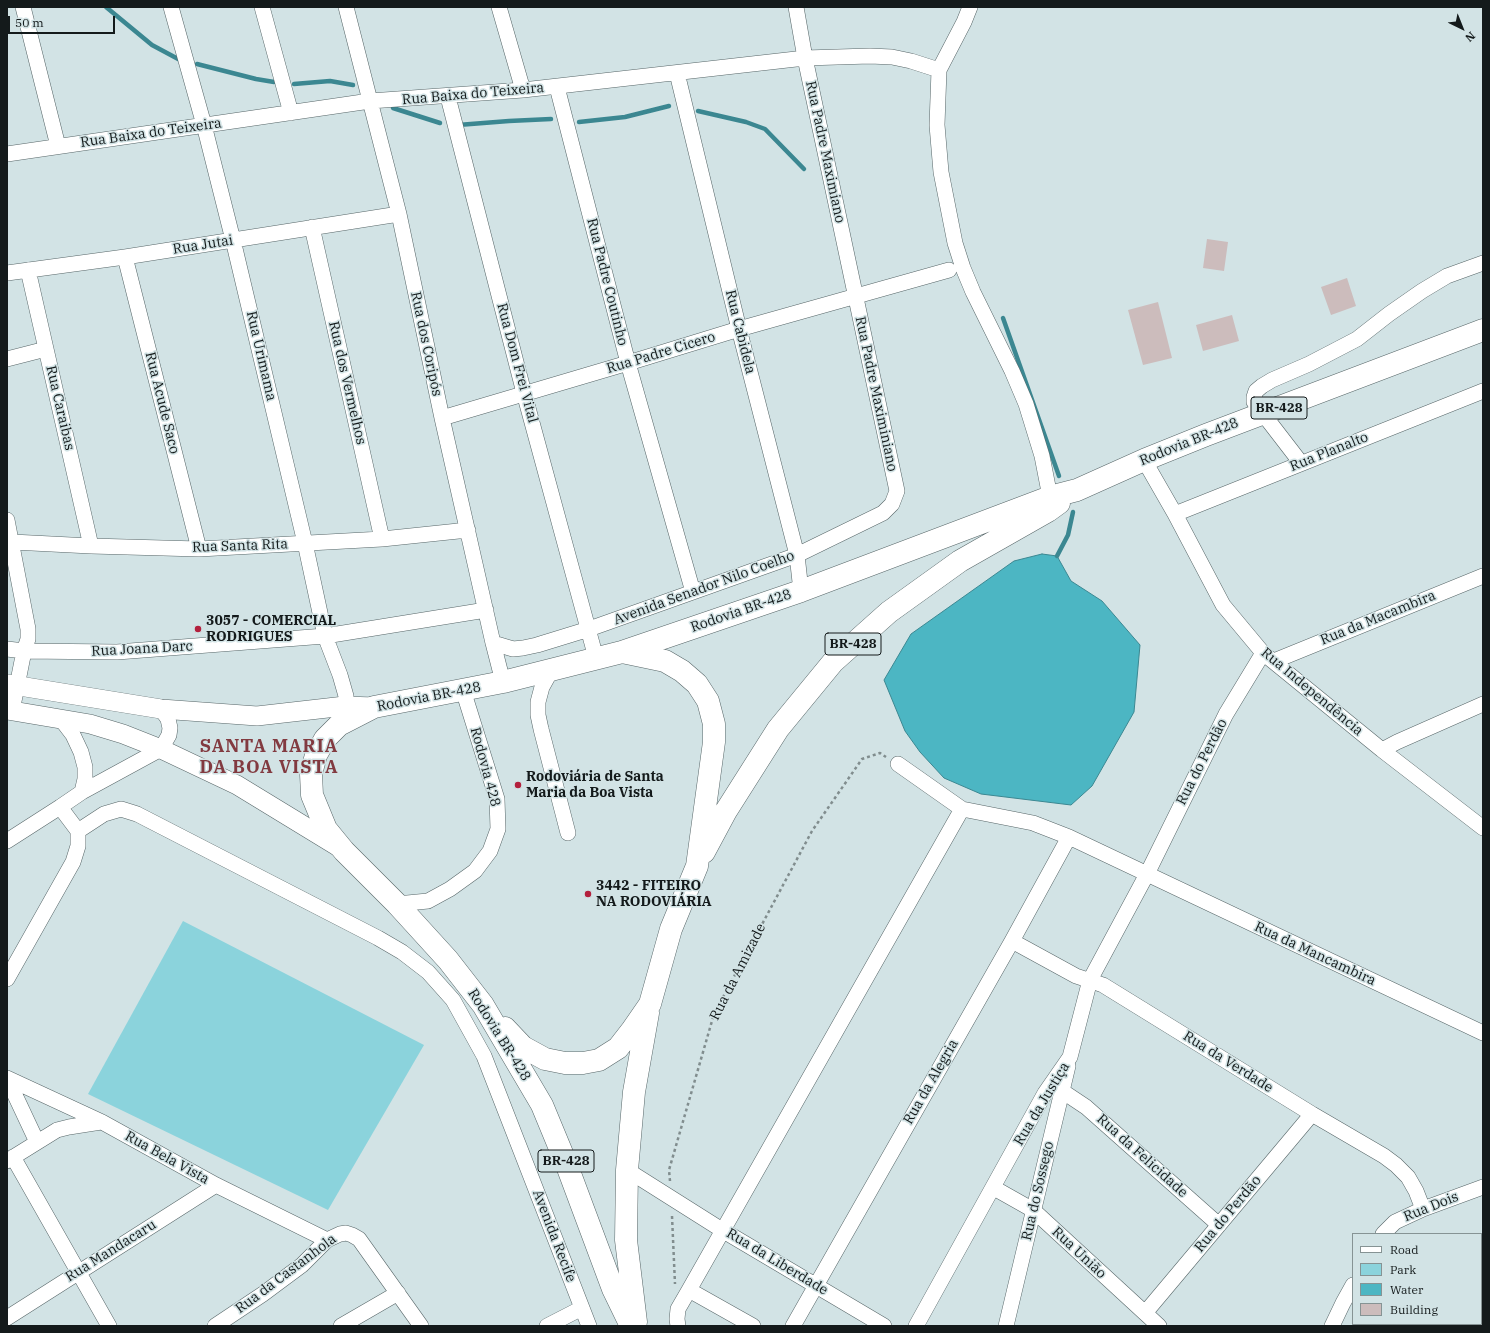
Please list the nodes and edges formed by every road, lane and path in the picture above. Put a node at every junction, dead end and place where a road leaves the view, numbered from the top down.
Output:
1 (23, 7) edge
2 (171, 7) edge
3 (262, 7) edge
4 (346, 7) edge
5 (499, 7) edge
6 (796, 7) edge
7 (970, 7) edge
8 (805, 58) junction
9 (939, 70) junction
10 (677, 73) junction
11 (557, 86) junction
12 (523, 90) junction
13 (448, 96) junction
14 (370, 102) junction
15 (291, 113) junction
16 (204, 125) junction
17 (58, 146) junction
18 (7, 154) edge
19 (399, 214) junction
20 (312, 228) junction
21 (233, 240) junction
22 (125, 257) junction
23 (1483, 263) edge
24 (28, 270) junction
25 (950, 270) dead end
26 (7, 273) edge
27 (856, 297) junction
28 (739, 329) junction
29 (1483, 330) edge
30 (46, 349) junction
31 (7, 358) edge
32 (628, 363) junction
33 (1483, 391) edge
34 (524, 393) junction
35 (1263, 414) junction
36 (442, 418) junction
37 (1144, 460) junction
38 (1301, 463) junction
39 (1076, 490) junction
40 (897, 491) joint
41 (1050, 497) junction
42 (1176, 514) junction
43 (7, 520) edge
44 (468, 530) junction
45 (382, 539) junction
46 (12, 542) junction
47 (305, 543) junction
48 (91, 546) junction
49 (199, 548) junction
50 (797, 555) junction
51 (1483, 576) edge
52 (801, 591) junction
53 (693, 592) junction
54 (486, 610) junction
55 (588, 629) junction
56 (325, 636) junction
57 (493, 643) junction
58 (7, 650) edge
59 (24, 652) junction
60 (622, 652) junction
61 (1268, 657) junction
62 (596, 658) junction
63 (552, 668) junction
64 (503, 682) junction
65 (12, 685) edge
66 (463, 690) junction
67 (1483, 704) edge
68 (345, 706) junction
69 (374, 707) junction
70 (161, 709) junction
71 (9, 710) edge
72 (60, 718) junction
73 (160, 749) junction
74 (1382, 750) junction
75 (898, 764) joint
76 (82, 792) junction
77 (60, 807) junction
78 (962, 809) junction
79 (1482, 826) edge
80 (78, 831) junction
81 (568, 833) dead end
82 (1069, 837) junction
83 (7, 841) edge
84 (344, 851) junction
85 (697, 866) junction
86 (1146, 874) junction
87 (397, 904) junction
88 (1012, 941) junction
89 (7, 979) edge
90 (1090, 980) junction
91 (650, 1004) junction
92 (483, 1005) junction
93 (1483, 1033) edge
94 (1070, 1057) junction
95 (7, 1078) edge
96 (1062, 1090) junction
97 (1312, 1114) junction
98 (102, 1122) junction
99 (37, 1142) junction
100 (10, 1159) edge
101 (627, 1170) junction
102 (216, 1185) junction
103 (1483, 1187) edge
104 (994, 1188) junction
105 (672, 1198) junction
106 (1423, 1209) junction
107 (1033, 1210) junction
108 (1219, 1225) junction
109 (722, 1230) junction
110 (1384, 1233) edge
111 (327, 1240) junction
112 (78, 1272) junction
113 (816, 1285) junction
114 (1352, 1287) edge
115 (682, 1289) junction
116 (398, 1293) junction
117 (582, 1308) junction
118 (1145, 1313) junction
119 (7, 1318) edge
120 (1009, 1324) edge
121 (109, 1326) edge
122 (215, 1326) edge
123 (341, 1326) edge
124 (421, 1326) edge
125 (547, 1326) edge
126 (589, 1326) edge
127 (631, 1326) edge
128 (636, 1326) edge
129 (678, 1326) edge
130 (753, 1326) edge
131 (793, 1326) edge
132 (884, 1326) edge
133 (916, 1326) edge
134 (1159, 1326) edge
135 (1332, 1326) edge

1 - 17 street
2 - 16 street, Rua Urimama
3 - 15 street
4 - 14 street, Rua dos Coripós
5 - 12 street
6 - 8 street, Rua Padre Maximiano
7 - 9 street
8 - 9 street, Rua Baixa do Teixeira
8 - 10 street, Rua Baixa do Teixeira
8 - 27 street, Rua Padre Maximiano
9 - 41 street
10 - 11 street, Rua Baixa do Teixeira
10 - 28 street, Rua Cabidela
11 - 12 street, Rua Baixa do Teixeira
11 - 32 street, Rua Padre Coutinho
12 - 13 street, Rua Baixa do Teixeira
13 - 14 street, Rua Baixa do Teixeira
13 - 34 street, Rua Dom Frei Vital
14 - 15 street, Rua Baixa do Teixeira
14 - 19 street, Rua dos Coripós
15 - 16 street, Rua Baixa do Teixeira
16 - 17 street, Rua Baixa do Teixeira
16 - 21 street, Rua Urimama
17 - 18 street, Rua Baixa do Teixeira
19 - 20 street, Rua Jutai
19 - 36 street, Rua dos Coripós
20 - 21 street, Rua Jutai
20 - 45 street, Rua dos Vermelhos
21 - 22 street, Rua Jutai
21 - 47 street, Rua Urimama
22 - 24 street, Rua Jutai
22 - 49 street, Rua Acude Saco
23 - 35 street
24 - 26 street, Rua Jutai
24 - 30 street, Rua Caraibas
25 - 27 street, Rua Padre Cicero
27 - 28 street, Rua Padre Cicero
27 - 40 street, Rua Padre Maximiniano
28 - 32 street, Rua Padre Cicero
28 - 50 street, Rua Cabidela
29 - 35 highway, Rodovia BR-428 / BR-428
30 - 31 street
30 - 48 street, Rua Caraibas
32 - 34 street, Rua Padre Cicero
32 - 53 street, Rua Padre Coutinho
33 - 38 street, Rua Planalto
34 - 36 street, Rua Padre Cicero
34 - 55 street, Rua Dom Frei Vital
35 - 37 highway, Rodovia BR-428 / BR-428
35 - 38 street
36 - 44 street, Rua dos Coripós
37 - 39 highway, Rodovia BR-428 / BR-428
37 - 42 street, Rua Independência
38 - 42 street, Rua Planalto
39 - 41 highway, Rodovia BR-428 / BR-428
39 - 85 highway, Rodovia BR-428 / BR-428
40 - 50 street, Avenida Senador Nilo Coelho
41 - 52 highway, Rodovia BR-428 / BR-428
42 - 61 street, Rua Independência
43 - 46 street
44 - 45 street, Rua Santa Rita
44 - 54 street, Rua dos Coripós
45 - 47 street, Rua Santa Rita
46 - 48 street, Rua Santa Rita
46 - 59 street
47 - 49 street, Rua Santa Rita
47 - 56 street, Rua Urimama
48 - 49 street, Rua Santa Rita
50 - 52 street, Rua Cabidela
50 - 53 street, Avenida Senador Nilo Coelho
51 - 61 street, Rua da Macambira
52 - 60 highway, Rodovia BR-428 / BR-428
53 - 55 street, Avenida Senador Nilo Coelho
54 - 56 street
54 - 57 street, Rua dos Coripós
55 - 57 street, Avenida Senador Nilo Coelho
55 - 62 street, Rua Dom Frei Vital
56 - 59 street, Rua Joana Darc
56 - 68 street, Rua Urimama
57 - 64 street, Rua dos Coripós
58 - 59 street, Rua Joana Darc
59 - 65 street
60 - 62 highway, Rodovia BR-428 / BR-428
60 - 85 highway
61 - 74 street, Rua Independência
61 - 86 street, Rua do Perdão
62 - 63 highway, Rodovia BR-428 / BR-428
63 - 64 highway, Rodovia BR-428 / BR-428
63 - 81 street
64 - 66 highway, Rodovia BR-428 / BR-428
65 - 70 main road
65 - 71 street
66 - 69 highway, Rodovia BR-428 / BR-428
66 - 87 street, Rodovia 428
67 - 74 street
68 - 69 main road
68 - 70 main road
69 - 84 highway, Rodovia BR-428 / BR-428
70 - 73 street
71 - 72 main road
72 - 73 main road
72 - 76 street
73 - 76 street
73 - 84 main road
74 - 79 street, Rua Independência
75 - 78 street
75 - 105 path, Rua da Amizade
76 - 77 street
77 - 80 street
77 - 83 street
78 - 82 street, Rua da Mancambira
78 - 109 street
80 - 89 street
80 - 117 street, Avenida Recife
82 - 86 street, Rua da Mancambira
82 - 88 street, Rua da Alegria
84 - 87 highway, Rodovia BR-428 / BR-428
85 - 91 highway, BR-428
86 - 90 street, Rua da Justiça
86 - 93 street, Rua da Mancambira
87 - 92 highway, Rodovia BR-428 / BR-428
88 - 90 street, Rua da Verdade
88 - 113 street, Rua da Alegria
90 - 94 street, Rua da Justiça
90 - 97 street, Rua da Verdade
91 - 92 highway
91 - 101 highway, BR-428
92 - 127 highway, Rodovia BR-428 / BR-428
94 - 96 street, Rua do Sossego
94 - 104 street, Rua da Justiça
95 - 98 street, Rua Bela Vista
95 - 99 street
96 - 107 street, Rua do Sossego
96 - 108 street, Rua da Felicidade
97 - 106 street, Rua da Verdade
97 - 108 street, Rua do Perdão
98 - 99 street
98 - 102 street, Rua Bela Vista
99 - 100 street
100 - 112 street
101 - 105 street, Rua da Liberdade
101 - 128 highway, BR-428
102 - 111 street, Rua Bela Vista
102 - 112 street, Rua Mandacaru
103 - 106 street, Rua Dois
104 - 107 street, Rua União
104 - 133 street, Rua da Justiça
105 - 109 street, Rua da Liberdade
105 - 115 path, Rua da Amizade
106 - 110 street, Rua Dois
107 - 118 street, Rua União
107 - 120 street, Rua do Sossego
108 - 118 street, Rua do Perdão
109 - 113 street, Rua da Liberdade
109 - 115 street
111 - 116 street, Rua da Castanhola
111 - 122 street, Rua da Castanhola
112 - 119 street, Rua Mandacaru
112 - 121 street
113 - 131 street, Rua da Alegria
113 - 132 street, Rua da Liberdade
114 - 135 street
115 - 129 street
115 - 130 street
116 - 123 street
116 - 124 street
117 - 125 street
117 - 126 street, Avenida Recife
118 - 134 street, Rua União

